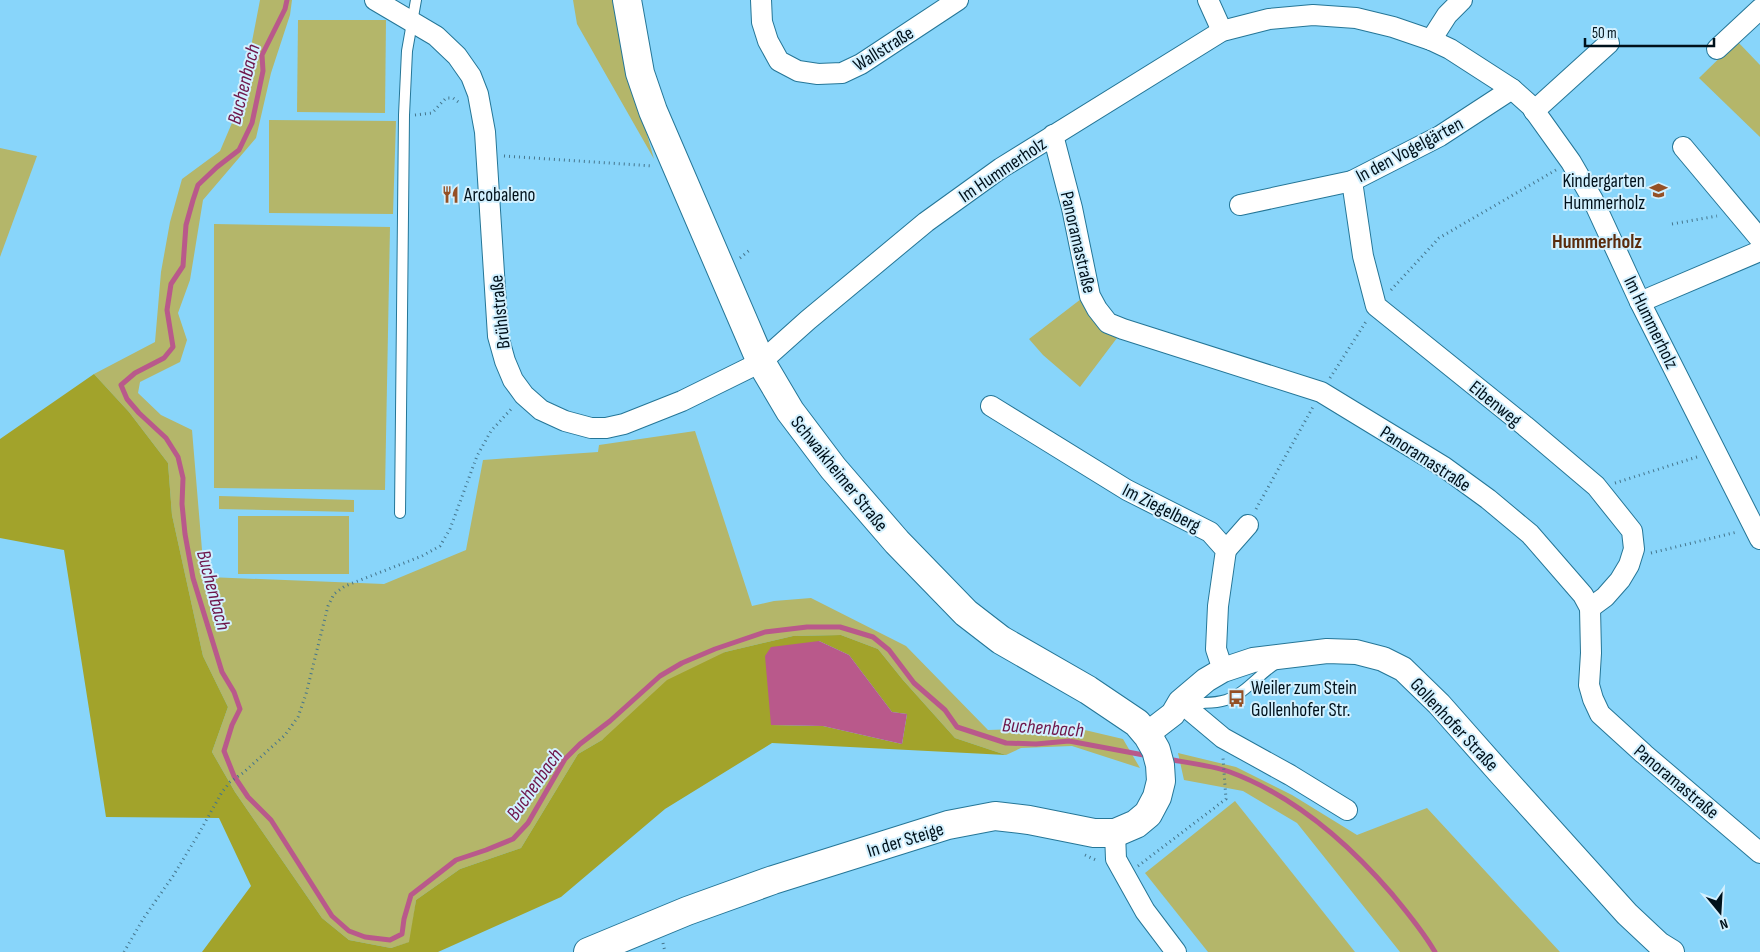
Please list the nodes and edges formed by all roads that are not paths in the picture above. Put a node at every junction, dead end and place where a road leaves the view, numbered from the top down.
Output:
1 (375, 0) edge
2 (416, 0) edge
3 (627, 0) edge
4 (761, 0) edge
5 (958, 0) edge
6 (1208, 0) edge
7 (1462, 0) edge
8 (1271, 9) edge
9 (1760, 9) edge
10 (413, 21) junction
11 (1222, 31) junction
12 (1431, 40) junction
13 (1609, 43) dead end
14 (1718, 49) dead end
15 (1512, 89) junction
16 (1534, 112) junction
17 (1053, 135) junction
18 (1683, 148) dead end
19 (1352, 181) junction
20 (1240, 205) dead end
21 (1760, 239) edge
22 (1760, 252) edge
23 (1640, 302) junction
24 (761, 362) junction
25 (991, 406) dead end
26 (400, 514) dead end
27 (1248, 525) road end
28 (1757, 533) edge
29 (1226, 550) junction
30 (1590, 608) junction
31 (1290, 654) junction
32 (1223, 670) junction
33 (1180, 702) junction
34 (1144, 731) junction
35 (1347, 810) dead end
36 (1114, 833) junction
37 (1760, 853) edge
38 (588, 952) edge
39 (1176, 952) edge
40 (1672, 952) edge

1 - 10 street, Brühlstraße
2 - 10 lane
3 - 24 main road, Schwaikheimer Straße
4 - 5 street, Wallstraße
6 - 11 street
7 - 12 street
8 - 11 street, Im Hummerholz
8 - 12 street, Im Hummerholz
9 - 14 street
10 - 24 street, Brühlstraße
10 - 26 lane
11 - 17 street, Im Hummerholz
12 - 15 street, Im Hummerholz
13 - 16 street
15 - 16 street, Im Hummerholz
15 - 19 street, In den Vogelgärten
16 - 23 street, Im Hummerholz
17 - 24 street, Im Hummerholz
17 - 30 street, Panoramastraße
18 - 21 street
19 - 20 street, In den Vogelgärten
19 - 30 street, Eibenweg
22 - 23 street
23 - 28 street, Im Hummerholz
24 - 34 main road, Schwaikheimer Straße
25 - 29 street, Im Ziegelberg
27 - 29 street
29 - 32 street
30 - 37 street, Panoramastraße
31 - 32 street, Gollenhofer Straße
31 - 33 lane
31 - 40 street, Gollenhofer Straße
32 - 33 street, Gollenhofer Straße
33 - 34 street, Gollenhofer Straße
33 - 35 street
34 - 36 main road, In der Steige
36 - 38 main road, In der Steige
36 - 39 street

